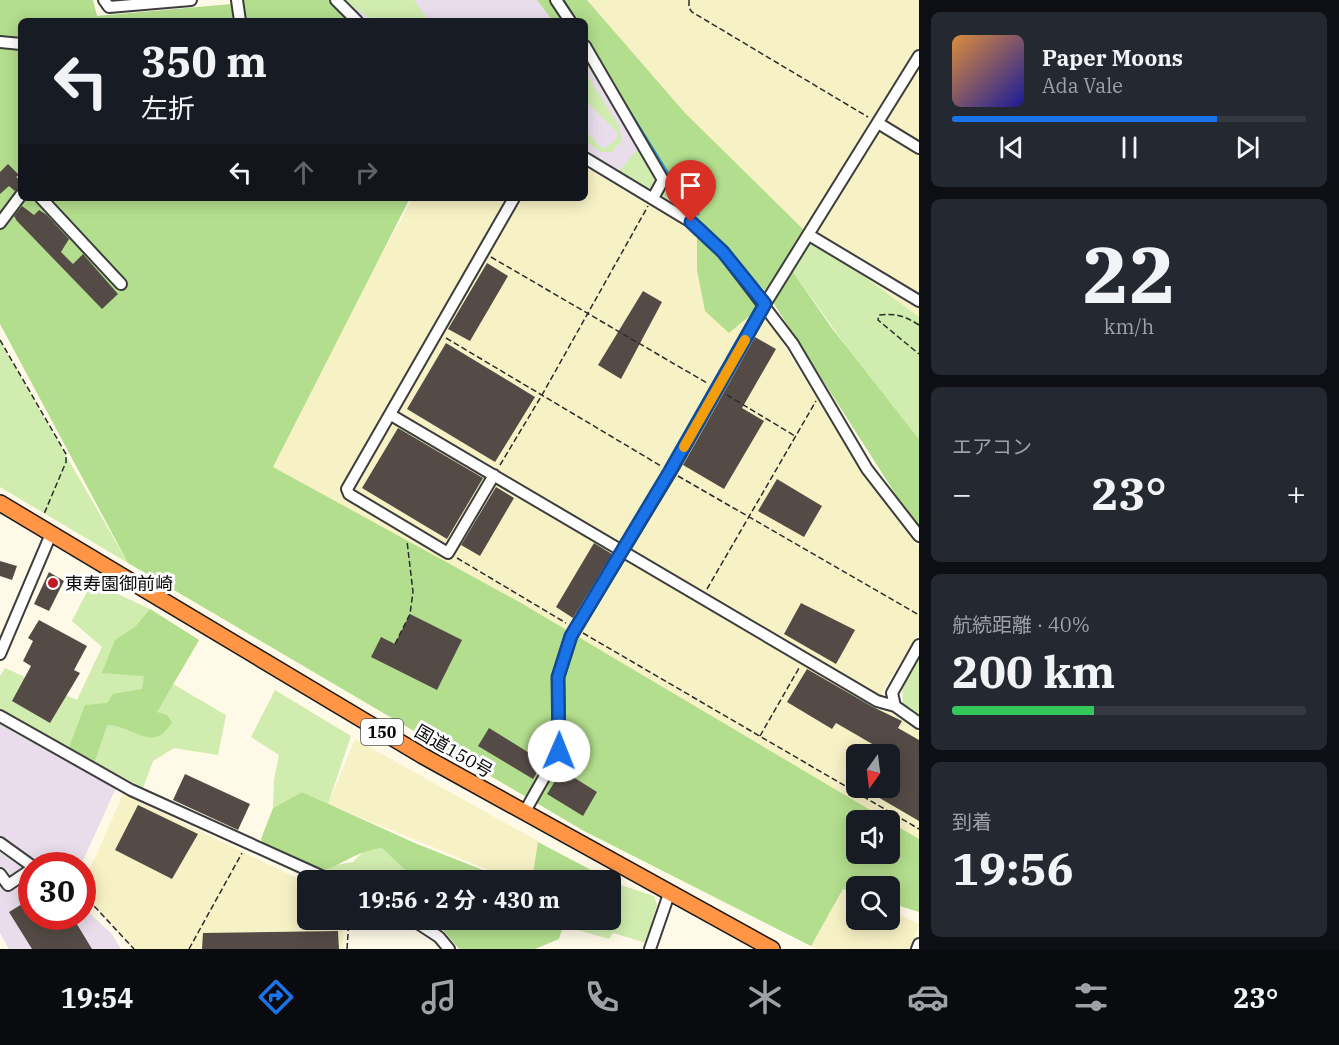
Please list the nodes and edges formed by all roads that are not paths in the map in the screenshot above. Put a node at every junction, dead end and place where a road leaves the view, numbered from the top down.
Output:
1 (104, 0) edge
2 (191, 0) edge
3 (237, 0) edge
4 (336, 0) edge
5 (556, 0) edge
6 (173, 1) edge
7 (240, 18) edge
8 (354, 18) edge
9 (568, 18) edge
10 (0, 42) edge
11 (18, 44) edge
12 (588, 51) edge
13 (919, 56) edge
14 (878, 123) junction
15 (919, 148) edge
16 (588, 160) edge
17 (18, 197) edge
18 (653, 198) junction
19 (44, 201) edge
20 (512, 201) edge
21 (4, 204) edge
22 (0, 223) edge
23 (808, 235) junction
24 (122, 284) dead end
25 (919, 301) edge
26 (765, 304) junction
27 (391, 415) junction
28 (494, 475) junction
29 (0, 502) edge
30 (45, 530) junction
31 (919, 536) edge
32 (623, 551) junction
33 (919, 645) edge
34 (0, 654) edge
35 (895, 706) junction
36 (0, 716) edge
37 (919, 723) edge
38 (524, 813) junction
39 (0, 843) edge
40 (18, 856) edge
41 (308, 870) edge
42 (0, 874) edge
43 (18, 878) edge
44 (669, 894) junction
45 (428, 930) edge
46 (919, 944) edge
47 (449, 949) edge
48 (650, 949) edge
49 (772, 949) edge
50 (917, 949) edge

1 - 6 street
2 - 6 street
3 - 7 street
4 - 8 street
5 - 9 street
10 - 11 street
12 - 18 street
13 - 14 street
14 - 15 street
14 - 23 street
16 - 18 street
17 - 21 street
18 - 26 street
19 - 24 street
20 - 27 street
21 - 22 street
23 - 25 street
23 - 26 street
26 - 31 street
26 - 32 street
27 - 28 street
27 - 28 street
28 - 32 street
29 - 30 highway, 国道150号 / 150
30 - 34 street
30 - 38 highway, 国道150号 / 150
32 - 35 street
32 - 38 street
33 - 35 street
35 - 37 street
36 - 41 street
38 - 44 highway, 国道150号 / 150
39 - 40 street
42 - 43 street
44 - 48 street
44 - 49 highway, 国道150号 / 150
45 - 47 street
46 - 50 street

